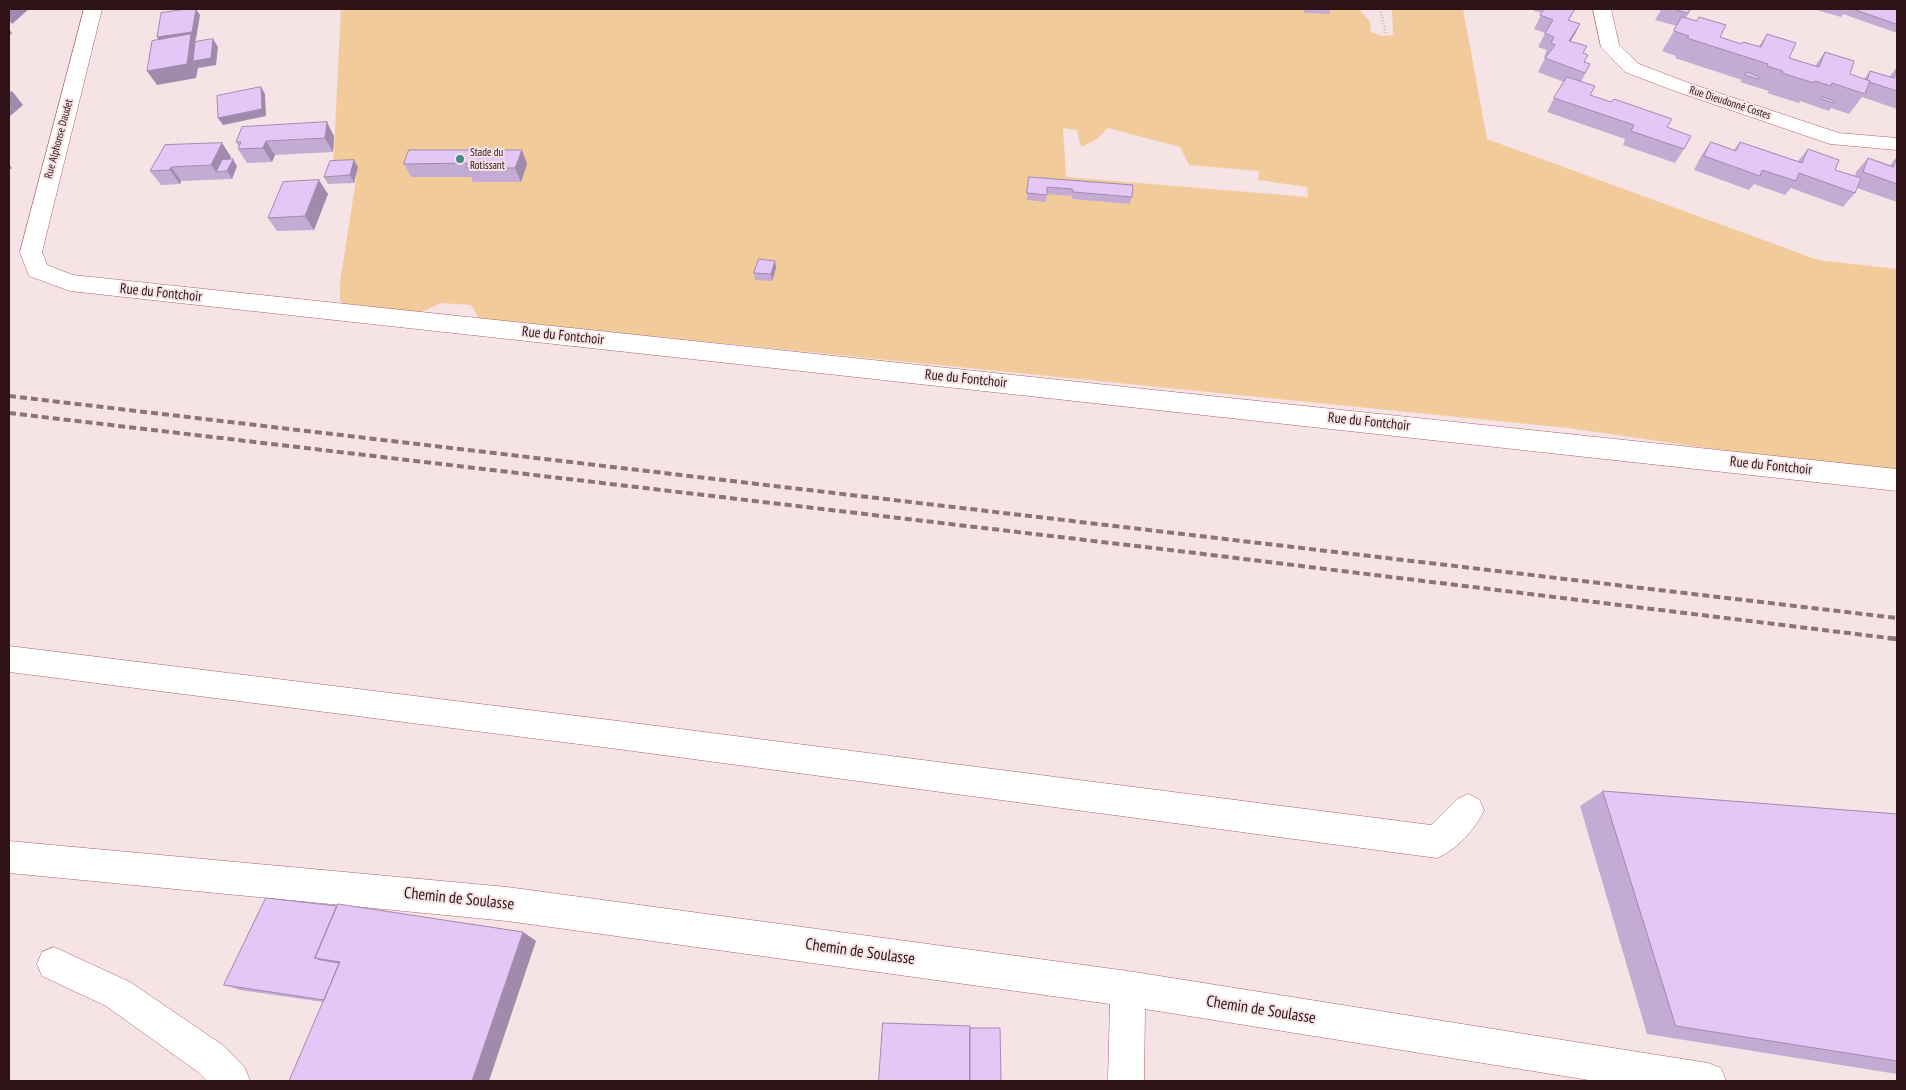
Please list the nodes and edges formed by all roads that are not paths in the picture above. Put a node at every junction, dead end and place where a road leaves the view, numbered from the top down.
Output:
1 (93, 9) edge
2 (1602, 9) edge
3 (1897, 144) edge
4 (9, 248) edge
5 (34, 261) junction
6 (1897, 480) edge
7 (9, 659) edge
8 (1468, 810) dead end
9 (9, 857) edge
10 (54, 964) dead end
11 (1128, 989) junction
12 (232, 1081) edge
13 (1126, 1081) edge
14 (1708, 1081) edge

1 - 5 street, Rue Alphonse Daudet
2 - 3 street, Rue Dieudonné Costes
4 - 5 street, Rue du Fontchoir
5 - 6 street, Rue du Fontchoir
7 - 8 street
9 - 11 street, Chemin de Soulasse
10 - 12 street
11 - 13 street
11 - 14 street, Chemin de Soulasse

